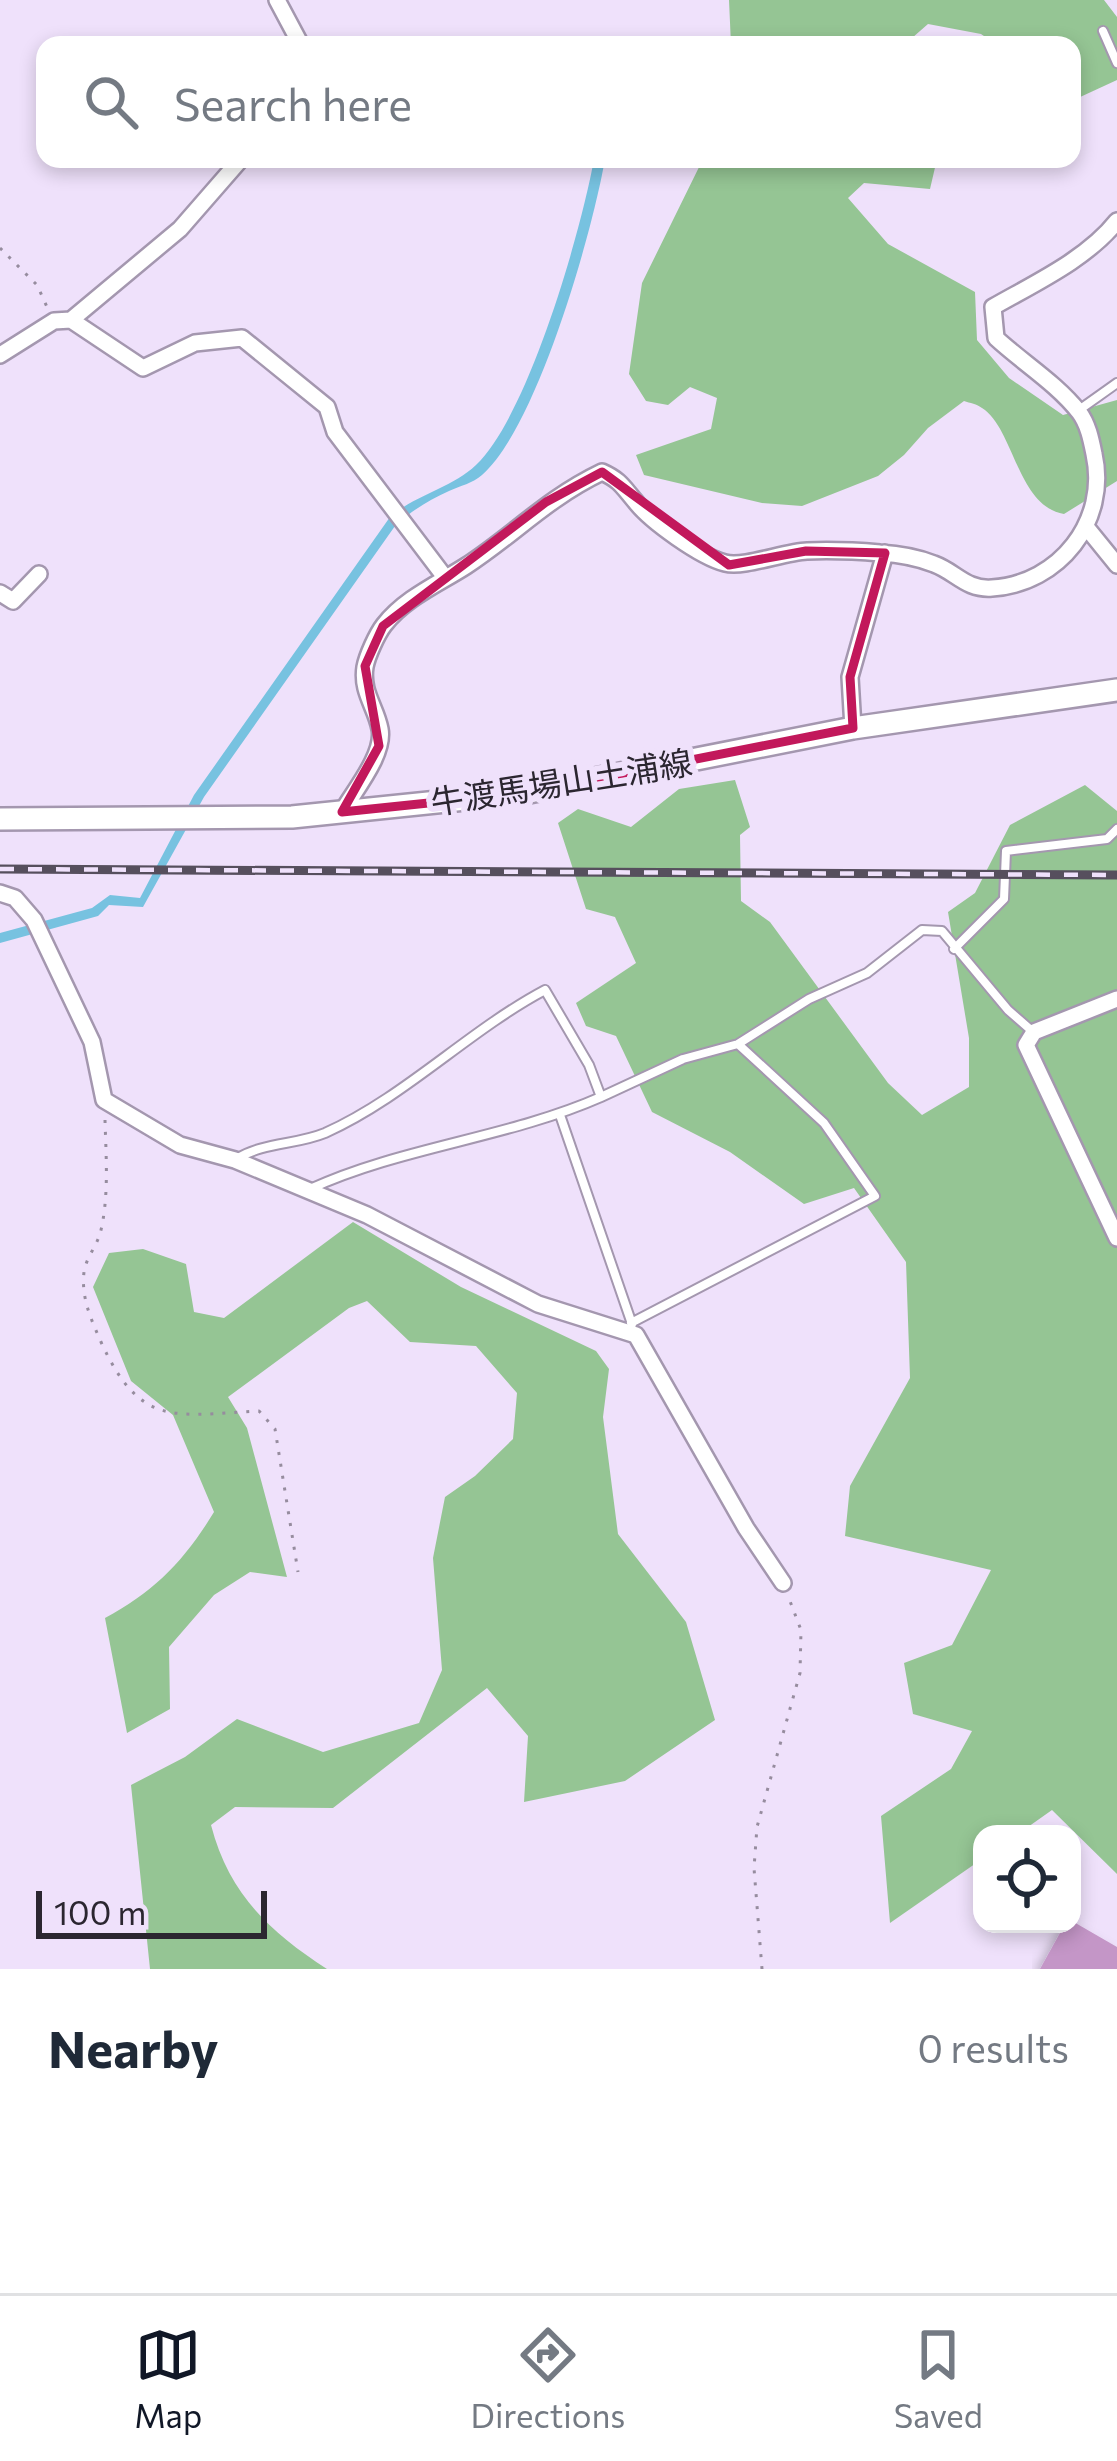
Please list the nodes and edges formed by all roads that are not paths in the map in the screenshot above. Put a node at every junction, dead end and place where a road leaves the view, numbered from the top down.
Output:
1 (277, 0) edge
2 (1103, 31) dead end
3 (297, 36) edge
4 (1117, 63) edge
5 (233, 168) edge
6 (1114, 229) edge
7 (62, 321) junction
8 (0, 355) edge
9 (1117, 383) edge
10 (1078, 410) junction
11 (1087, 528) junction
12 (885, 553) junction
13 (1117, 565) edge
14 (39, 574) dead end
15 (444, 576) junction
16 (0, 593) edge
17 (1117, 690) edge
18 (853, 728) junction
19 (342, 812) junction
20 (0, 819) edge
21 (1117, 829) edge
22 (0, 893) edge
23 (954, 949) junction
24 (1117, 999) edge
25 (1034, 1031) junction
26 (738, 1043) junction
27 (601, 1097) junction
28 (560, 1115) junction
29 (235, 1160) junction
30 (308, 1190) junction
31 (1117, 1238) edge
32 (633, 1329) junction
33 (783, 1583) road end

1 - 3 street
2 - 4 lane
5 - 7 street
6 - 10 street
7 - 8 street
7 - 15 street
9 - 10 lane
10 - 11 street
11 - 12 street
11 - 13 street
12 - 15 street
12 - 18 street
14 - 16 street
15 - 19 street
17 - 18 main road, 牛渡馬場山土浦線
18 - 19 main road, 牛渡馬場山土浦線
19 - 20 main road, 牛渡馬場山土浦線
21 - 23 lane
22 - 29 street
23 - 25 lane
23 - 26 lane
24 - 25 street
25 - 31 street
26 - 27 lane
26 - 32 lane
27 - 28 lane
27 - 29 lane
28 - 30 lane
28 - 32 lane
29 - 30 street
30 - 32 street
32 - 33 street

